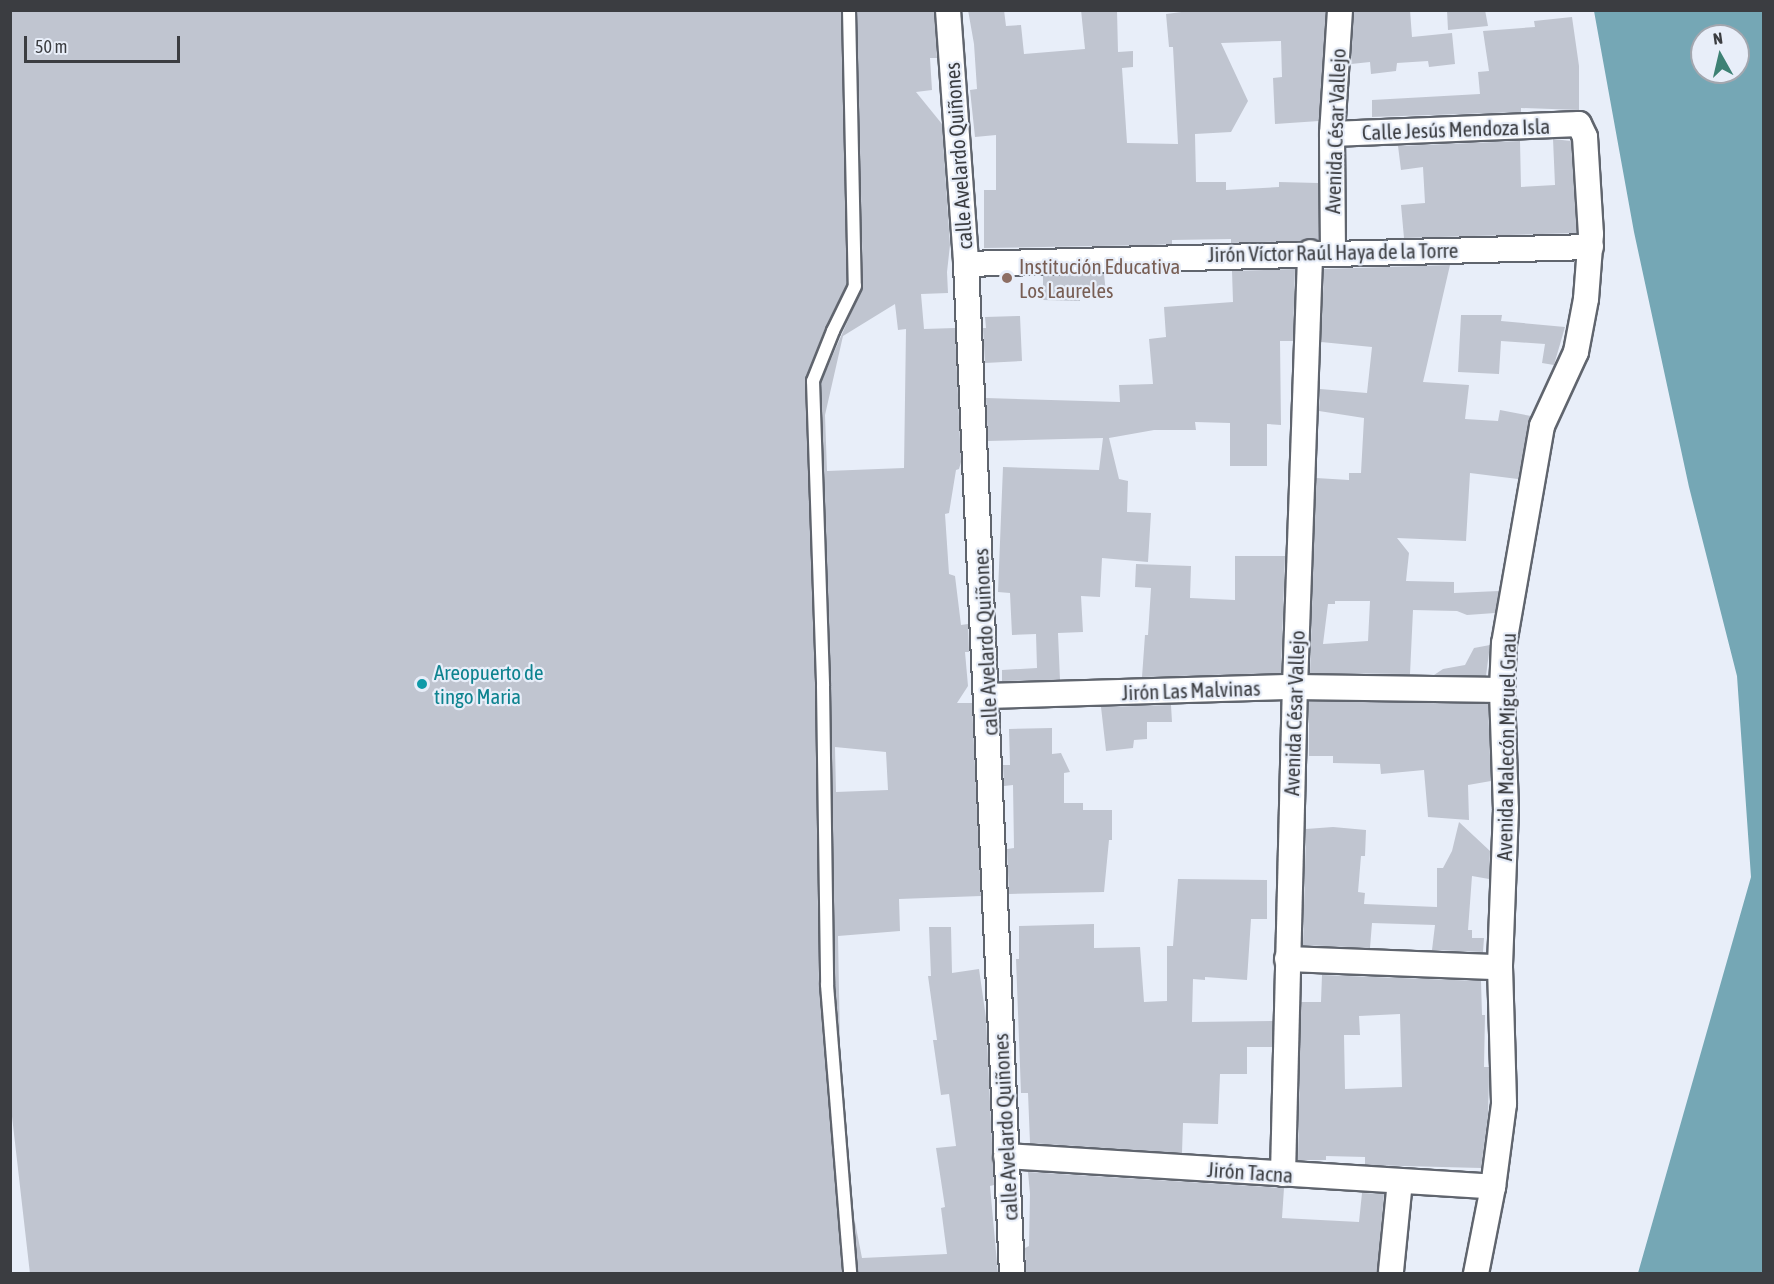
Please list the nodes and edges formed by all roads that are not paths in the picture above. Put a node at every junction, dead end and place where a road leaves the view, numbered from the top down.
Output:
1 (849, 10) edge
2 (948, 10) edge
3 (1340, 10) edge
4 (1580, 124) joint
5 (1332, 134) junction
6 (1591, 247) junction
7 (1322, 252) junction
8 (966, 264) junction
9 (1295, 687) junction
10 (1502, 690) junction
11 (987, 696) junction
12 (1287, 959) junction
13 (1500, 967) junction
14 (1006, 1156) junction
15 (1283, 1174) junction
16 (1400, 1181) junction
17 (1493, 1187) junction
18 (1391, 1271) dead end
19 (850, 1274) edge
20 (1012, 1274) edge
21 (1476, 1274) edge

1 - 19 lane
2 - 8 street, calle Avelardo Quiñones
3 - 5 street, Avenida César Vallejo
4 - 5 street, Calle Jesús Mendoza Isla
4 - 6 street, Avenida Malecón Miguel Grau
5 - 7 street, Avenida César Vallejo
6 - 7 street, Jirón Víctor Raúl Haya de la Torre
6 - 10 street, Avenida Malecón Miguel Grau
7 - 8 street, Jirón Víctor Raúl Haya de la Torre
7 - 9 street, Avenida César Vallejo
8 - 11 street, calle Avelardo Quiñones
9 - 10 street, Jirón Las Malvinas
9 - 11 street, Jirón Las Malvinas
9 - 12 street, Avenida César Vallejo
10 - 13 street, Avenida Malecón Miguel Grau
11 - 14 street, calle Avelardo Quiñones
12 - 13 street
12 - 15 street, Avenida César Vallejo
13 - 17 street, Avenida Malecón Miguel Grau
14 - 15 street, Jirón Tacna
14 - 20 street, calle Avelardo Quiñones
15 - 16 street, Jirón Tacna
16 - 17 street, Jirón Tacna
16 - 18 street
17 - 21 street, Avenida Malecón Miguel Grau

